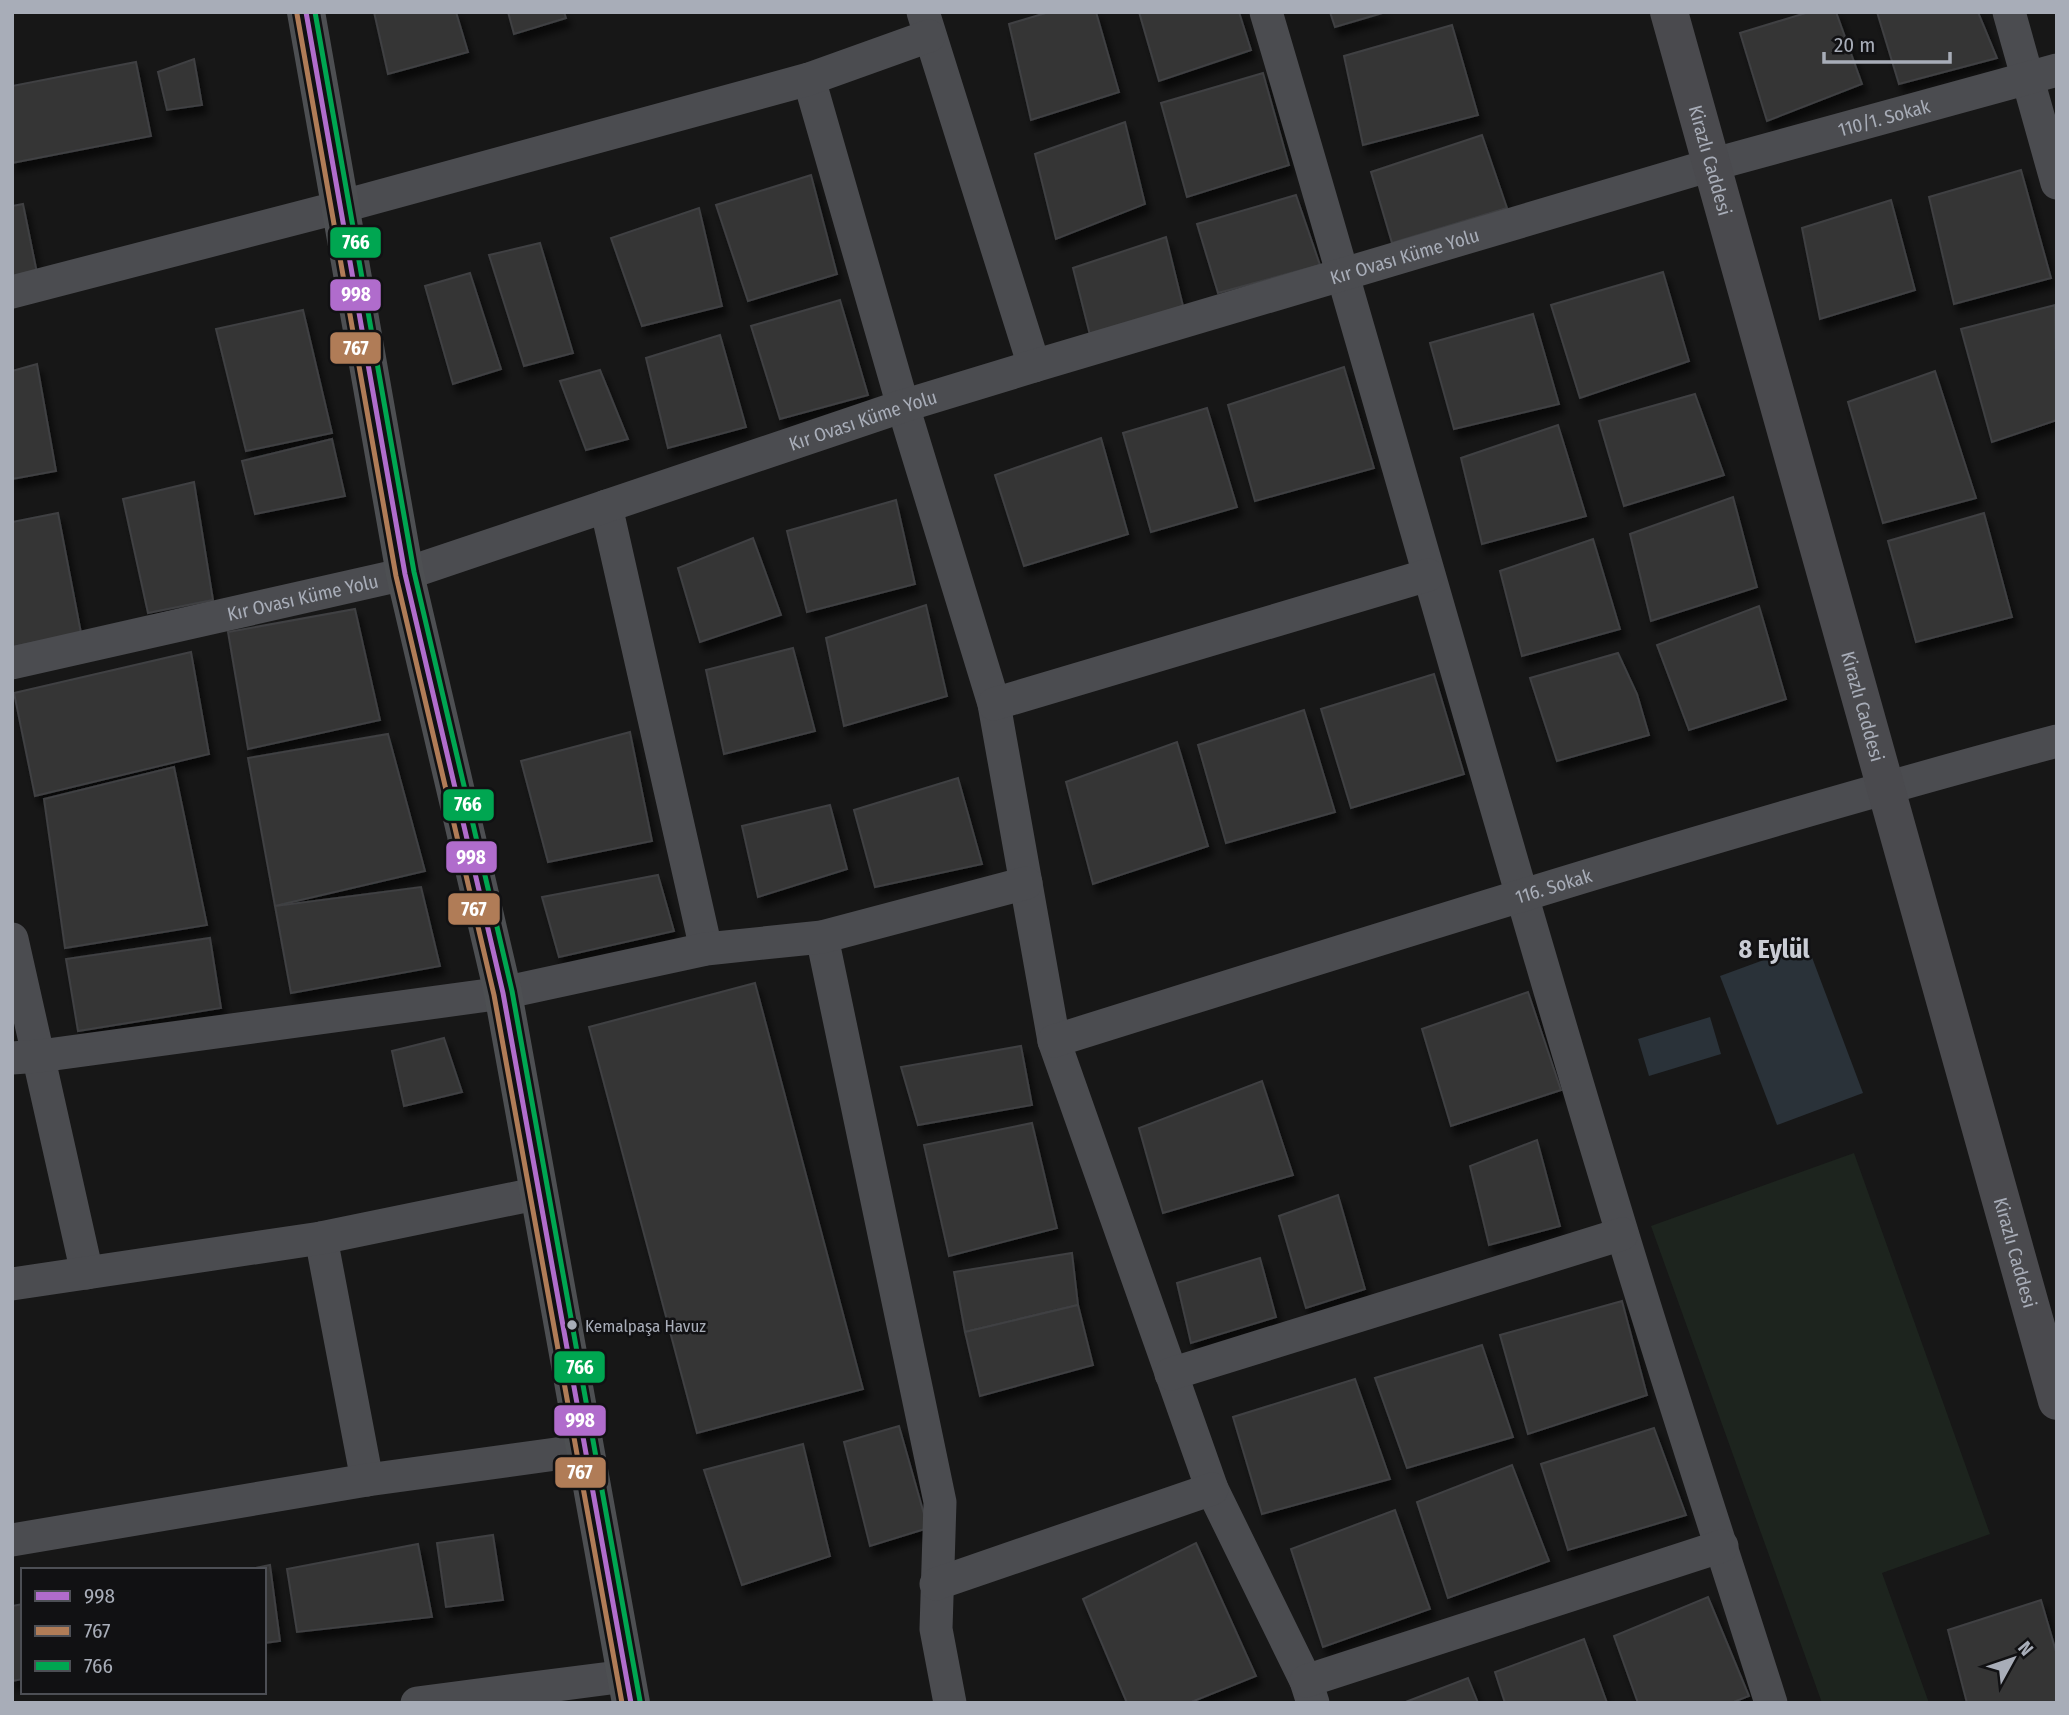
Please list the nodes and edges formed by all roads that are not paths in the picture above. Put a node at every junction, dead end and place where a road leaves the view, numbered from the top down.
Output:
1 (306, 12) edge
2 (1266, 12) edge
3 (1669, 12) edge
4 (2009, 12) edge
5 (926, 24) edge
6 (2042, 74) edge
7 (809, 79) junction
8 (1711, 165) junction
9 (2057, 183) edge
10 (340, 207) junction
11 (1344, 274) junction
12 (12, 292) edge
13 (1034, 366) junction
14 (903, 406) junction
15 (606, 506) junction
16 (405, 574) junction
17 (1427, 575) junction
18 (12, 663) edge
19 (994, 704) junction
20 (2057, 741) edge
21 (1885, 787) junction
22 (1026, 883) junction
23 (1521, 896) junction
24 (822, 937) junction
25 (12, 939) edge
26 (706, 949) junction
27 (503, 993) junction
28 (1055, 1041) junction
29 (26, 1057) edge
30 (540, 1193) junction
31 (1622, 1234) junction
32 (321, 1238) junction
33 (87, 1273) junction
34 (12, 1284) edge
35 (1171, 1374) junction
36 (2057, 1401) edge
37 (585, 1450) junction
38 (367, 1480) junction
39 (1212, 1489) junction
40 (12, 1540) edge
41 (1722, 1546) junction
42 (936, 1584) junction
43 (628, 1689) edge
44 (1310, 1692) edge
45 (417, 1703) edge
46 (950, 1703) edge
47 (1771, 1703) edge

1 - 10 main road
2 - 11 street
3 - 8 main road, Kirazlı Caddesi
4 - 6 street
5 - 7 street
5 - 13 street
6 - 8 street, 110/1. Sokak
6 - 9 street
7 - 10 street
7 - 14 street
8 - 11 street, Kır Ovası Küme Yolu
8 - 21 main road, Kirazlı Caddesi
10 - 12 street
10 - 16 main road
11 - 13 street, Kır Ovası Küme Yolu
11 - 17 street
13 - 14 street, Kır Ovası Küme Yolu
14 - 15 street, Kır Ovası Küme Yolu
14 - 19 street
15 - 16 street, Kır Ovası Küme Yolu
15 - 26 street
16 - 18 street, Kır Ovası Küme Yolu
16 - 27 main road
17 - 19 street
17 - 23 street
19 - 22 street
20 - 21 street, 116. Sokak
21 - 23 street, 116. Sokak
21 - 36 main road, Kirazlı Caddesi
22 - 24 street
22 - 28 street
23 - 28 street, 116. Sokak
23 - 31 street
24 - 26 street
24 - 42 street
25 - 29 street
26 - 27 street
27 - 29 street
27 - 30 main road
28 - 35 street
29 - 33 street
30 - 32 street
30 - 37 main road
31 - 35 street
31 - 41 street
32 - 33 street
32 - 38 street
33 - 34 street
35 - 39 street
37 - 38 street
37 - 43 main road
38 - 40 street
39 - 42 street
39 - 44 street
41 - 44 street
41 - 47 street
42 - 46 street
43 - 45 street

